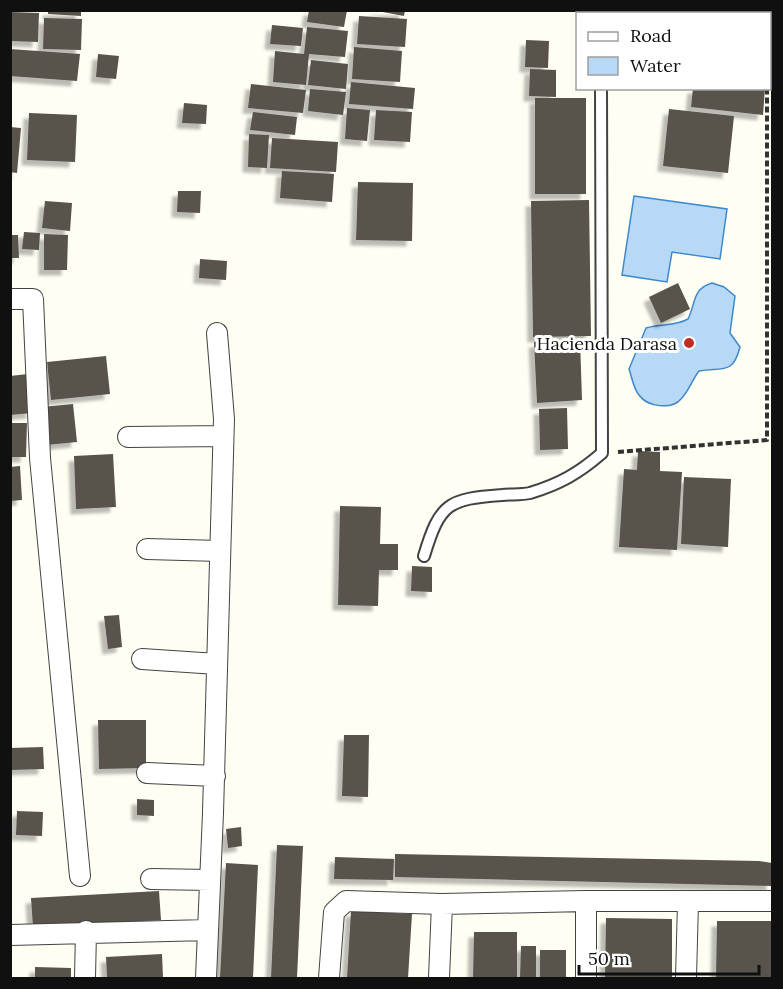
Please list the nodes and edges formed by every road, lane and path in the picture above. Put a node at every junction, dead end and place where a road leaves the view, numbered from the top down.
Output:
1 (772, 30) edge
2 (771, 47) edge
3 (601, 90) edge
4 (767, 90) edge
5 (10, 298) edge
6 (217, 333) dead end
7 (223, 436) junction
8 (128, 437) dead end
9 (602, 453) junction
10 (147, 549) dead end
11 (220, 551) junction
12 (424, 556) dead end
13 (142, 659) dead end
14 (217, 664) junction
15 (147, 773) dead end
16 (215, 776) junction
17 (80, 876) dead end
18 (151, 879) dead end
19 (210, 880) junction
20 (586, 901) junction
21 (688, 902) junction
22 (772, 902) edge
23 (442, 904) junction
24 (207, 930) junction
25 (86, 931) junction
26 (10, 935) edge
27 (85, 978) edge
28 (206, 978) edge
29 (329, 978) edge
30 (439, 978) edge
31 (586, 978) edge
32 (686, 978) edge

1 - 2 path
3 - 9 lane
4 - 9 path
5 - 17 street
6 - 7 street
7 - 8 street
7 - 11 street
9 - 12 lane
10 - 11 street
11 - 14 street
13 - 14 street
14 - 16 street
15 - 16 street
16 - 19 street
18 - 19 street
19 - 24 street
20 - 21 street
20 - 23 street
20 - 31 street
21 - 22 street
21 - 32 street
23 - 29 street
23 - 30 street
24 - 25 street
24 - 28 street
25 - 26 street
25 - 27 street

